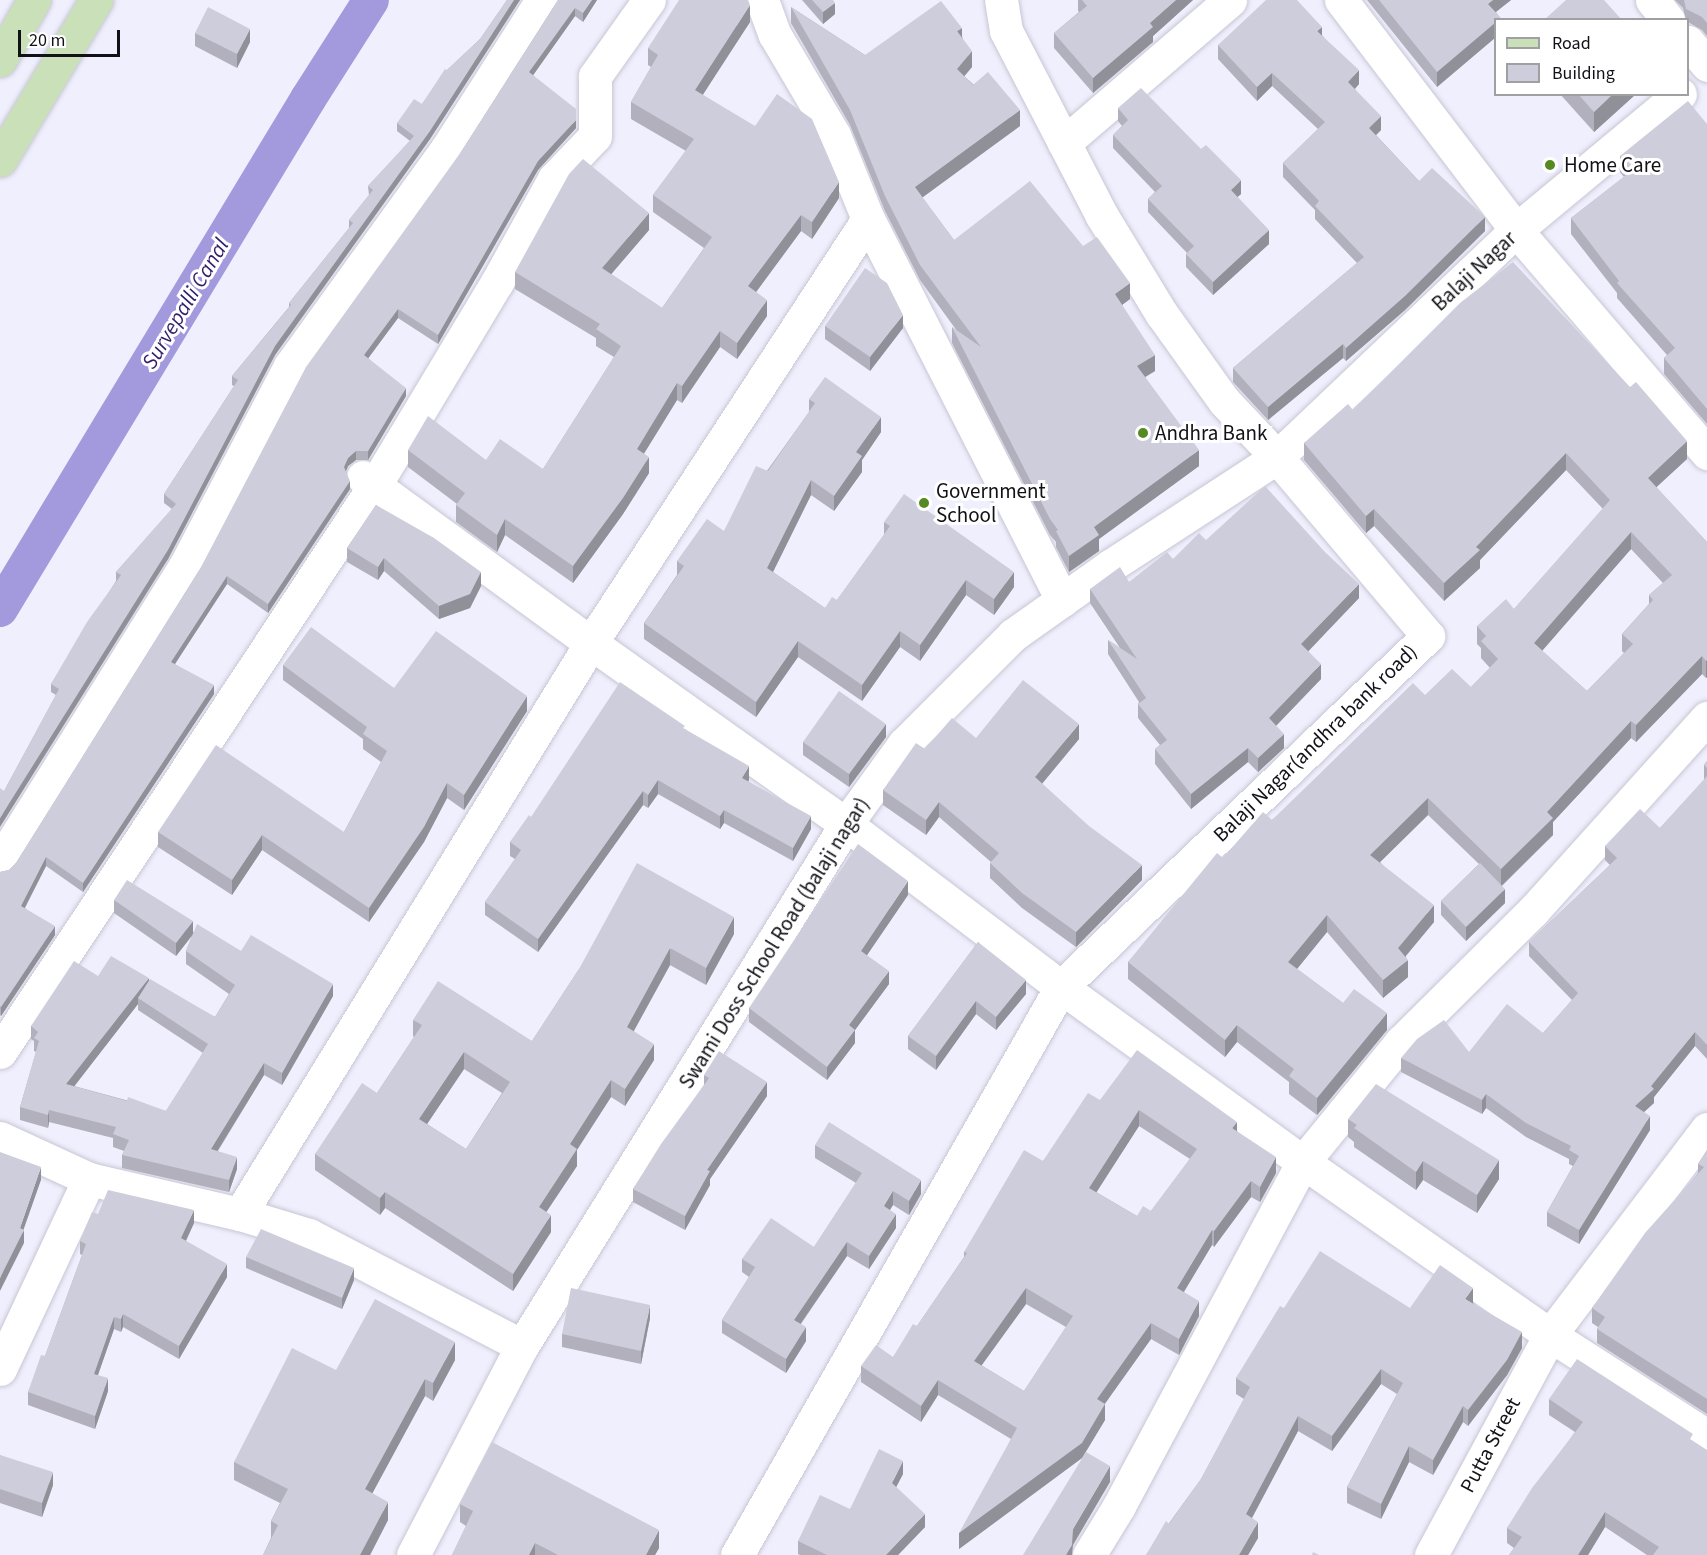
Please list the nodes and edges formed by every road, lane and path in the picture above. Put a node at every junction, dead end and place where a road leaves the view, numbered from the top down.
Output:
1 (34, 0) edge
2 (542, 0) edge
3 (649, 0) edge
4 (762, 0) edge
5 (1001, 0) edge
6 (1230, 0) edge
7 (1341, 0) edge
8 (1652, 0) edge
9 (88, 3) edge
10 (1666, 18) edge
11 (1689, 43) edge
12 (0, 60) edge
13 (1707, 65) edge
14 (1707, 73) edge
15 (1689, 88) edge
16 (1678, 96) edge
17 (1064, 143) junction
18 (0, 160) edge
19 (868, 219) junction
20 (1516, 230) junction
21 (1707, 453) edge
22 (1277, 457) junction
23 (369, 481) junction
24 (1062, 600) junction
25 (591, 643) junction
26 (1707, 718) edge
27 (846, 824) junction
28 (0, 862) edge
29 (1061, 987) junction
30 (0, 1052) edge
31 (1707, 1129) edge
32 (0, 1138) edge
33 (1303, 1162) junction
34 (89, 1179) junction
35 (240, 1214) junction
36 (1550, 1335) junction
37 (522, 1346) junction
38 (0, 1369) edge
39 (1707, 1436) edge
40 (413, 1555) edge
41 (737, 1555) edge
42 (1089, 1555) edge
43 (1431, 1555) edge

1 - 12 main road
2 - 28 street
3 - 23 street
4 - 19 street
5 - 17 street, Balaji Nagar(andhra bank road)
6 - 17 street
7 - 20 street
8 - 10 street
9 - 18 main road
11 - 13 street
14 - 15 street
16 - 20 street, Balaji Nagar
17 - 22 street, Balaji Nagar(andhra bank road)
19 - 24 street
19 - 25 street
20 - 21 street
20 - 22 street, Balaji Nagar
22 - 24 street, Swami Doss School Road (balaji nagar)
22 - 29 street, Balaji Nagar(andhra bank road)
23 - 25 street
23 - 30 street
24 - 27 street, Swami Doss School Road (balaji nagar)
25 - 27 street
25 - 35 street
26 - 33 street
27 - 29 street
27 - 37 street, Swami Doss School Road (balaji nagar)
29 - 33 street
29 - 41 street
31 - 36 street, Putta Street
32 - 34 street
33 - 36 street
33 - 42 street
34 - 35 street
34 - 38 street
35 - 37 street
36 - 39 street
36 - 43 street, Putta Street
37 - 40 street, Swami Doss School Road (balaji nagar)

